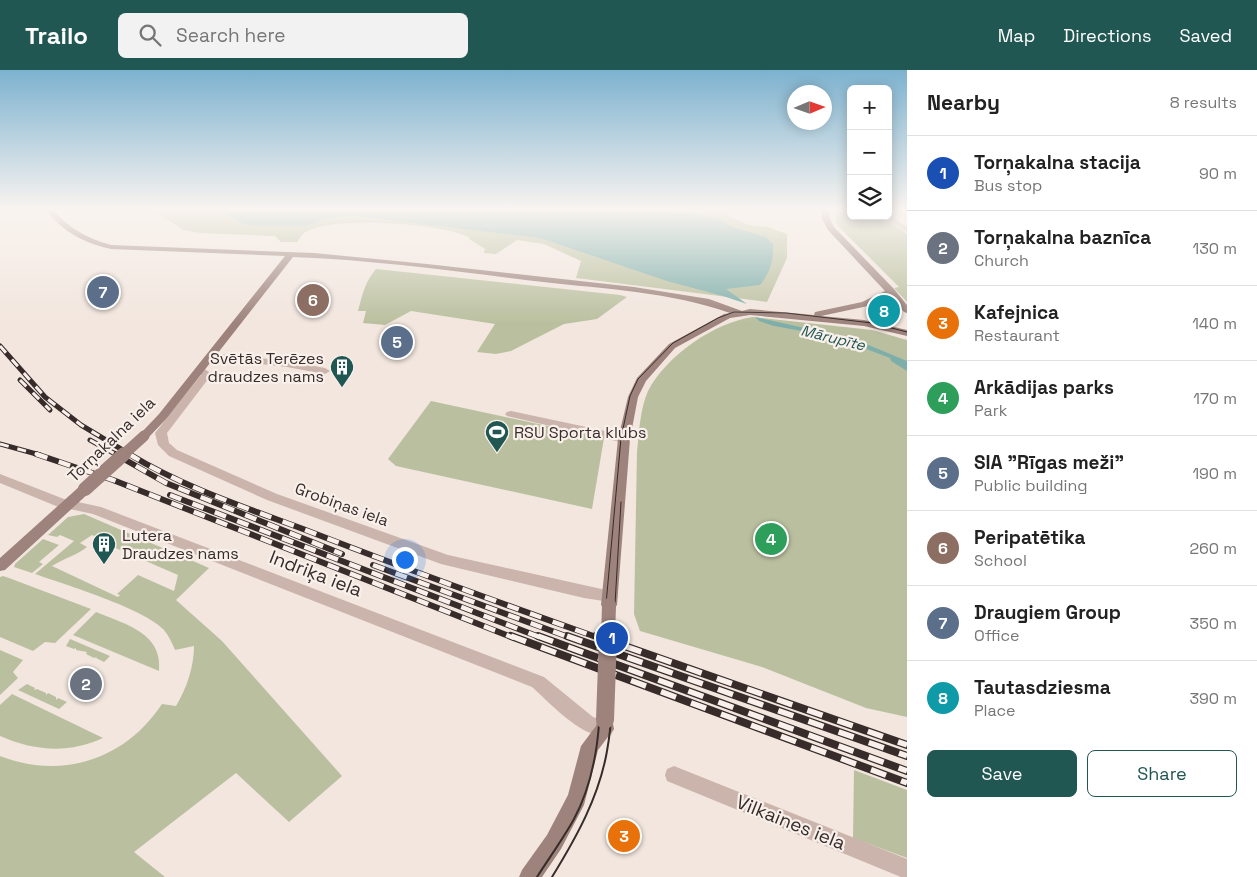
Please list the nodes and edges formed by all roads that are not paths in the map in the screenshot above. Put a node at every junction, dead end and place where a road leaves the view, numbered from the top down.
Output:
1 (123, 248) edge
2 (850, 248) edge
3 (290, 254) junction
4 (891, 291) junction
5 (907, 310) edge
6 (740, 313) junction
7 (803, 316) junction
8 (907, 333) edge
9 (211, 356) junction
10 (200, 369) junction
11 (325, 371) dead end
12 (511, 414) dead end
13 (624, 439) junction
14 (0, 478) edge
15 (70, 504) junction
16 (0, 566) edge
17 (609, 600) junction
18 (605, 724) junction
19 (674, 775) dead end
20 (907, 869) edge
21 (529, 877) edge

1 - 3 street
2 - 4 street
3 - 6 street
3 - 9 street, Torņakalna iela
4 - 5 street
4 - 7 street
6 - 7 street
6 - 13 street
7 - 8 street
9 - 10 street, Torņakalna iela
9 - 11 street
10 - 15 street, Torņakalna iela, bridge
10 - 17 street, Grobiņas iela
12 - 13 street
13 - 17 street
14 - 15 street, Indriķa iela
15 - 16 street, Torņakalna iela
15 - 18 street, Indriķa iela
17 - 18 street, bridge
18 - 21 street
19 - 20 street, Vilkaines iela

